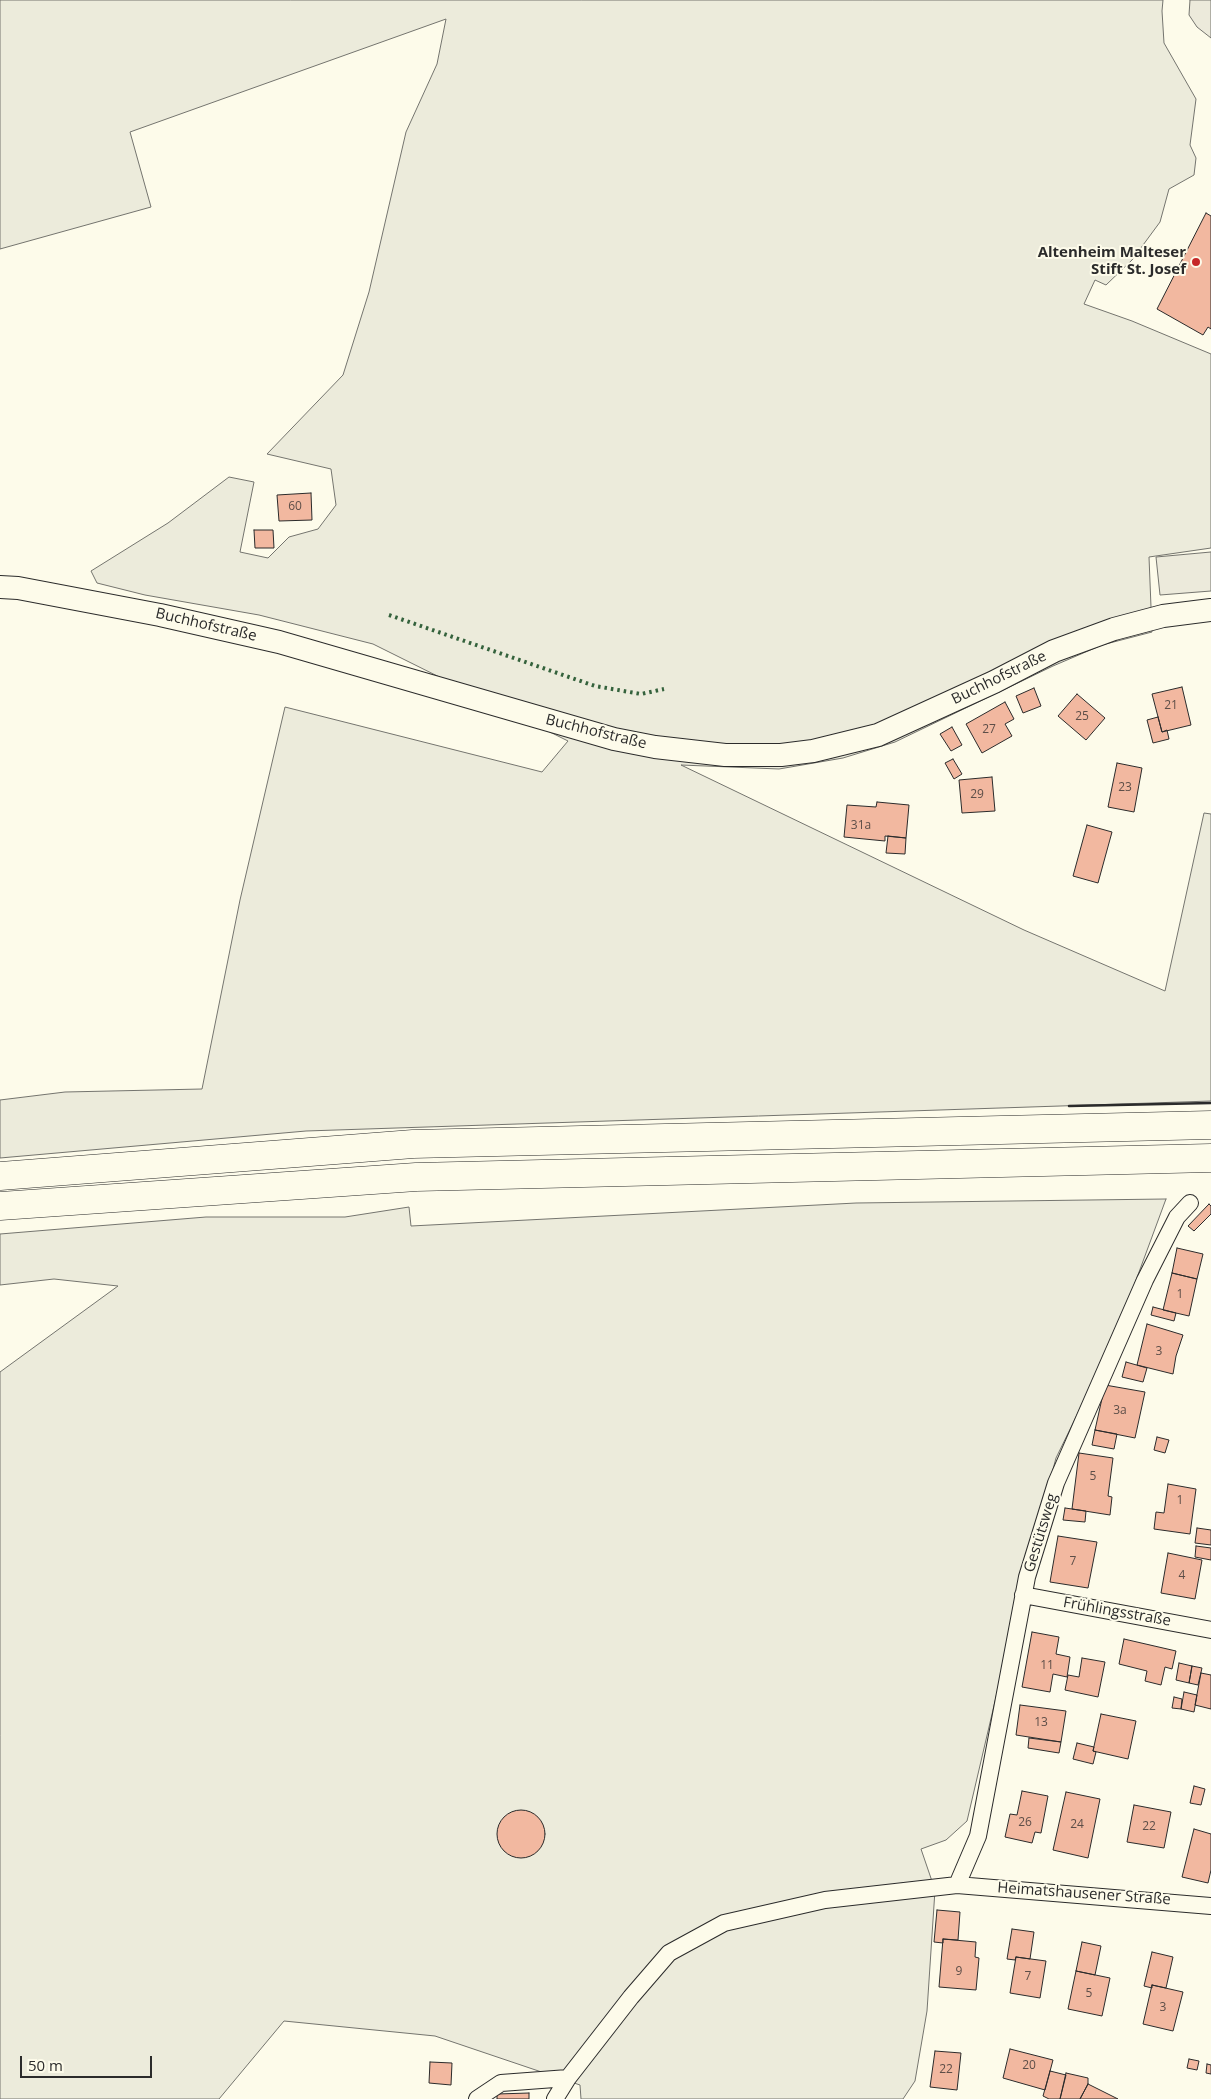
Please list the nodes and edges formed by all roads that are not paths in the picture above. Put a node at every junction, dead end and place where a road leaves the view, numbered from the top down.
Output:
1 (0, 587) edge
2 (1211, 610) edge
3 (1211, 1125) edge
4 (1211, 1158) edge
5 (0, 1176) edge
6 (1190, 1203) dead end
7 (0, 1206) edge
8 (1023, 1595) junction
9 (1211, 1630) edge
10 (957, 1885) junction
11 (1211, 1906) edge
12 (568, 2078) junction
13 (477, 2099) edge
14 (555, 2099) edge

1 - 2 main road, Buchhofstraße
3 - 5 highway
4 - 7 highway
6 - 8 street, Gestütsweg
8 - 9 street, Frühlingsstraße
8 - 10 street, Gestütsweg
10 - 11 street, Heimatshausener Straße
10 - 12 street, Heimatshausener Straße
12 - 13 street
12 - 14 street, Heimatshausener Straße

